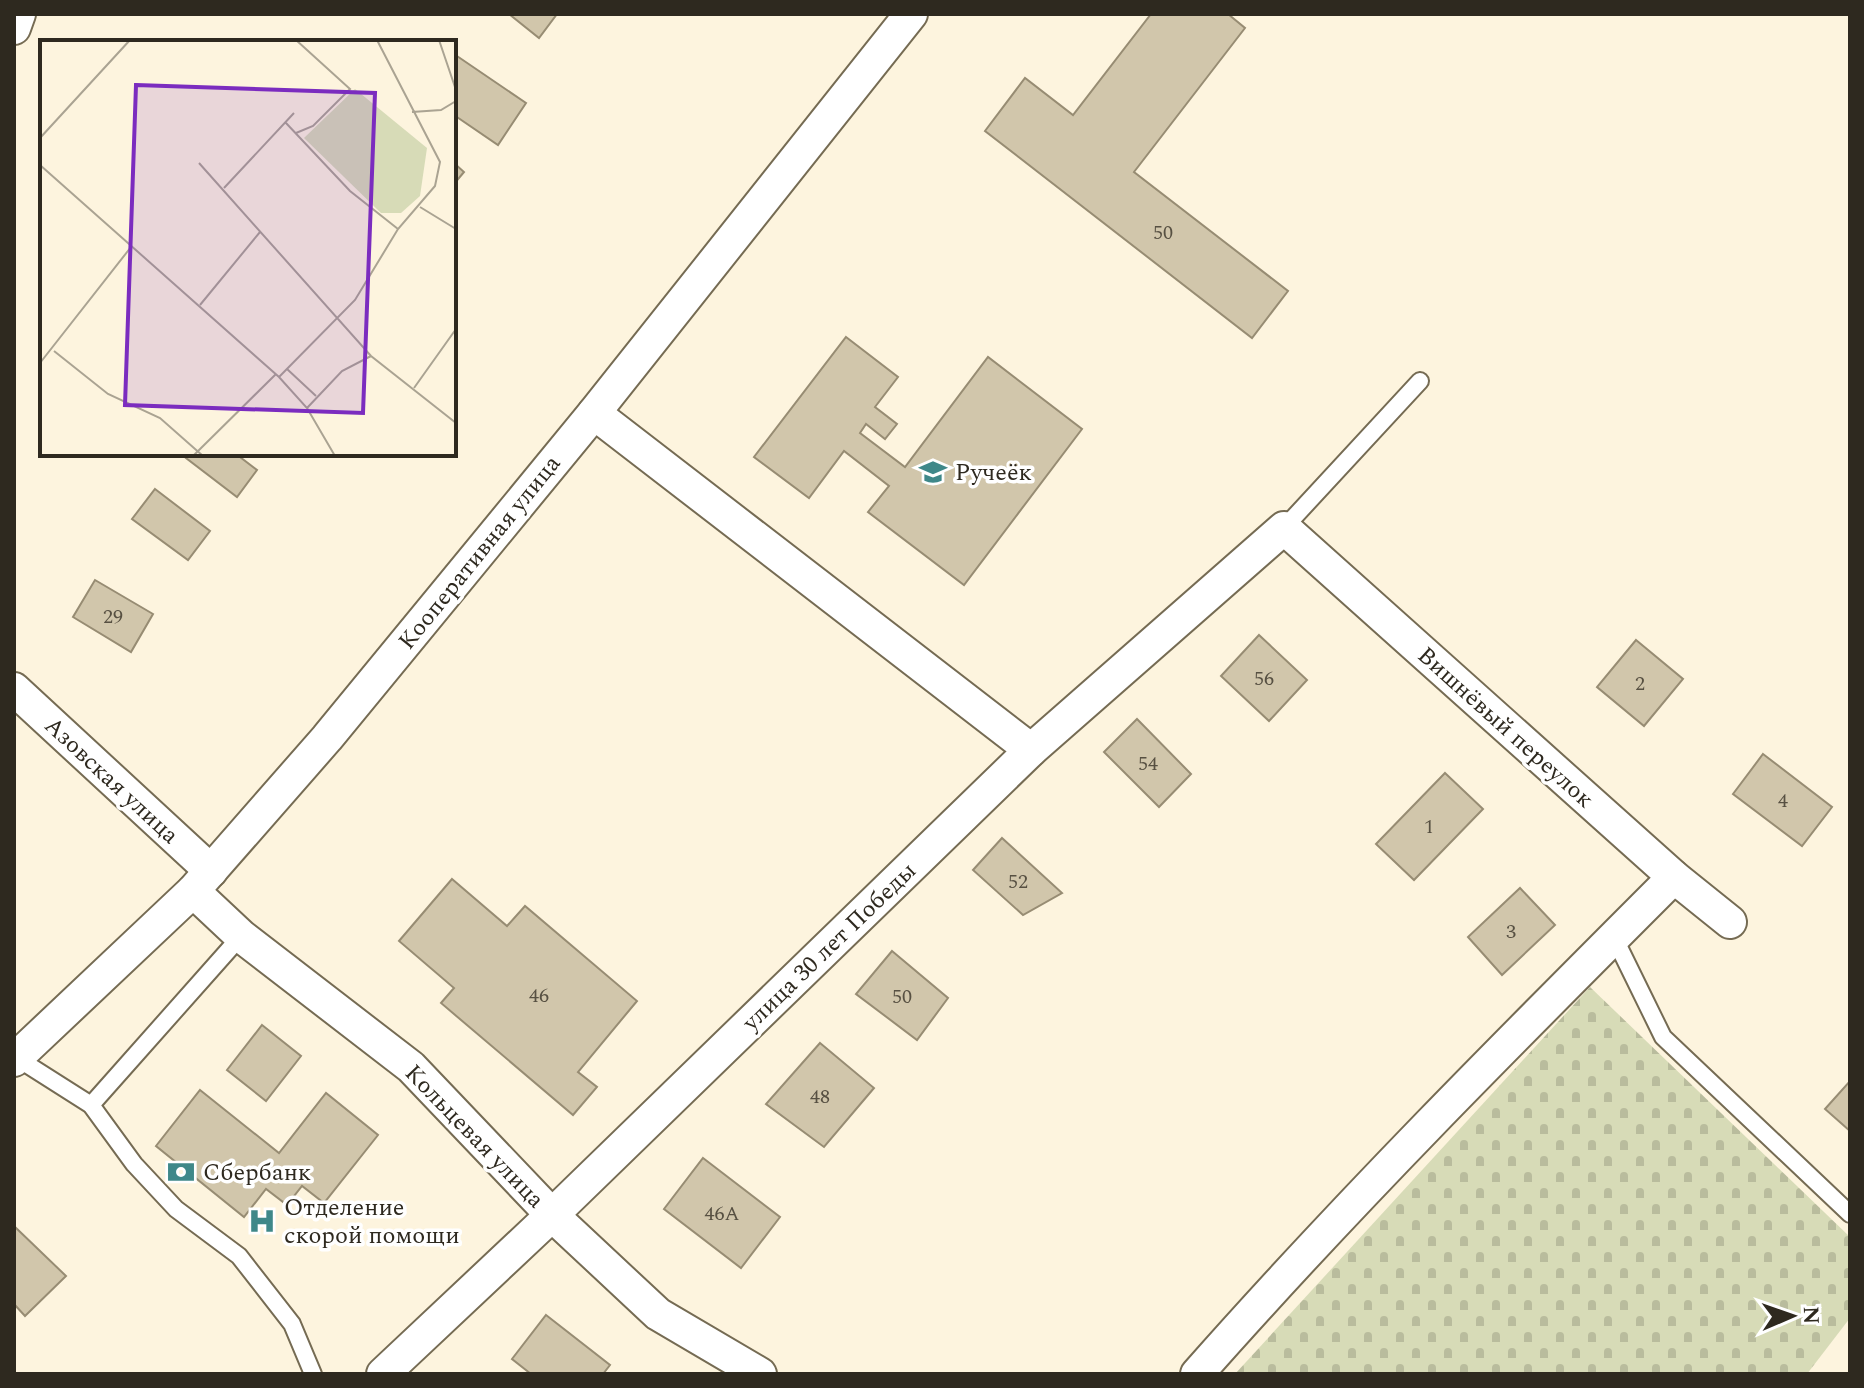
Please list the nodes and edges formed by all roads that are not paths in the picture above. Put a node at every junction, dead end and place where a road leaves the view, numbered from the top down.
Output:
1 (19, 14) edge
2 (911, 14) edge
3 (14, 28) edge
4 (1420, 381) dead end
5 (594, 413) junction
6 (1284, 528) junction
7 (14, 689) edge
8 (1031, 750) junction
9 (1674, 877) junction
10 (202, 881) junction
11 (1730, 922) dead end
12 (241, 936) junction
13 (1614, 937) junction
14 (16, 1059) edge
15 (91, 1105) junction
16 (1850, 1214) edge
17 (552, 1215) junction
18 (313, 1374) edge
19 (383, 1374) edge
20 (760, 1374) edge
21 (1197, 1374) edge

1 - 3 street
2 - 5 street, Кооперативная улица
4 - 6 lane
5 - 8 street
5 - 10 street, Кооперативная улица
6 - 8 street, улица 30 лет Победы
6 - 9 street, Вишнёвый переулок
7 - 10 street, Азовская улица
8 - 17 street, улица 30 лет Победы
9 - 11 street, Вишнёвый переулок
9 - 13 street
10 - 12 street, Кольцевая улица
10 - 14 street, Кооперативная улица
12 - 15 lane
12 - 17 street, Кольцевая улица
13 - 16 lane
13 - 21 street
14 - 15 lane
15 - 18 lane
17 - 19 street, улица 30 лет Победы
17 - 20 street, Кольцевая улица

